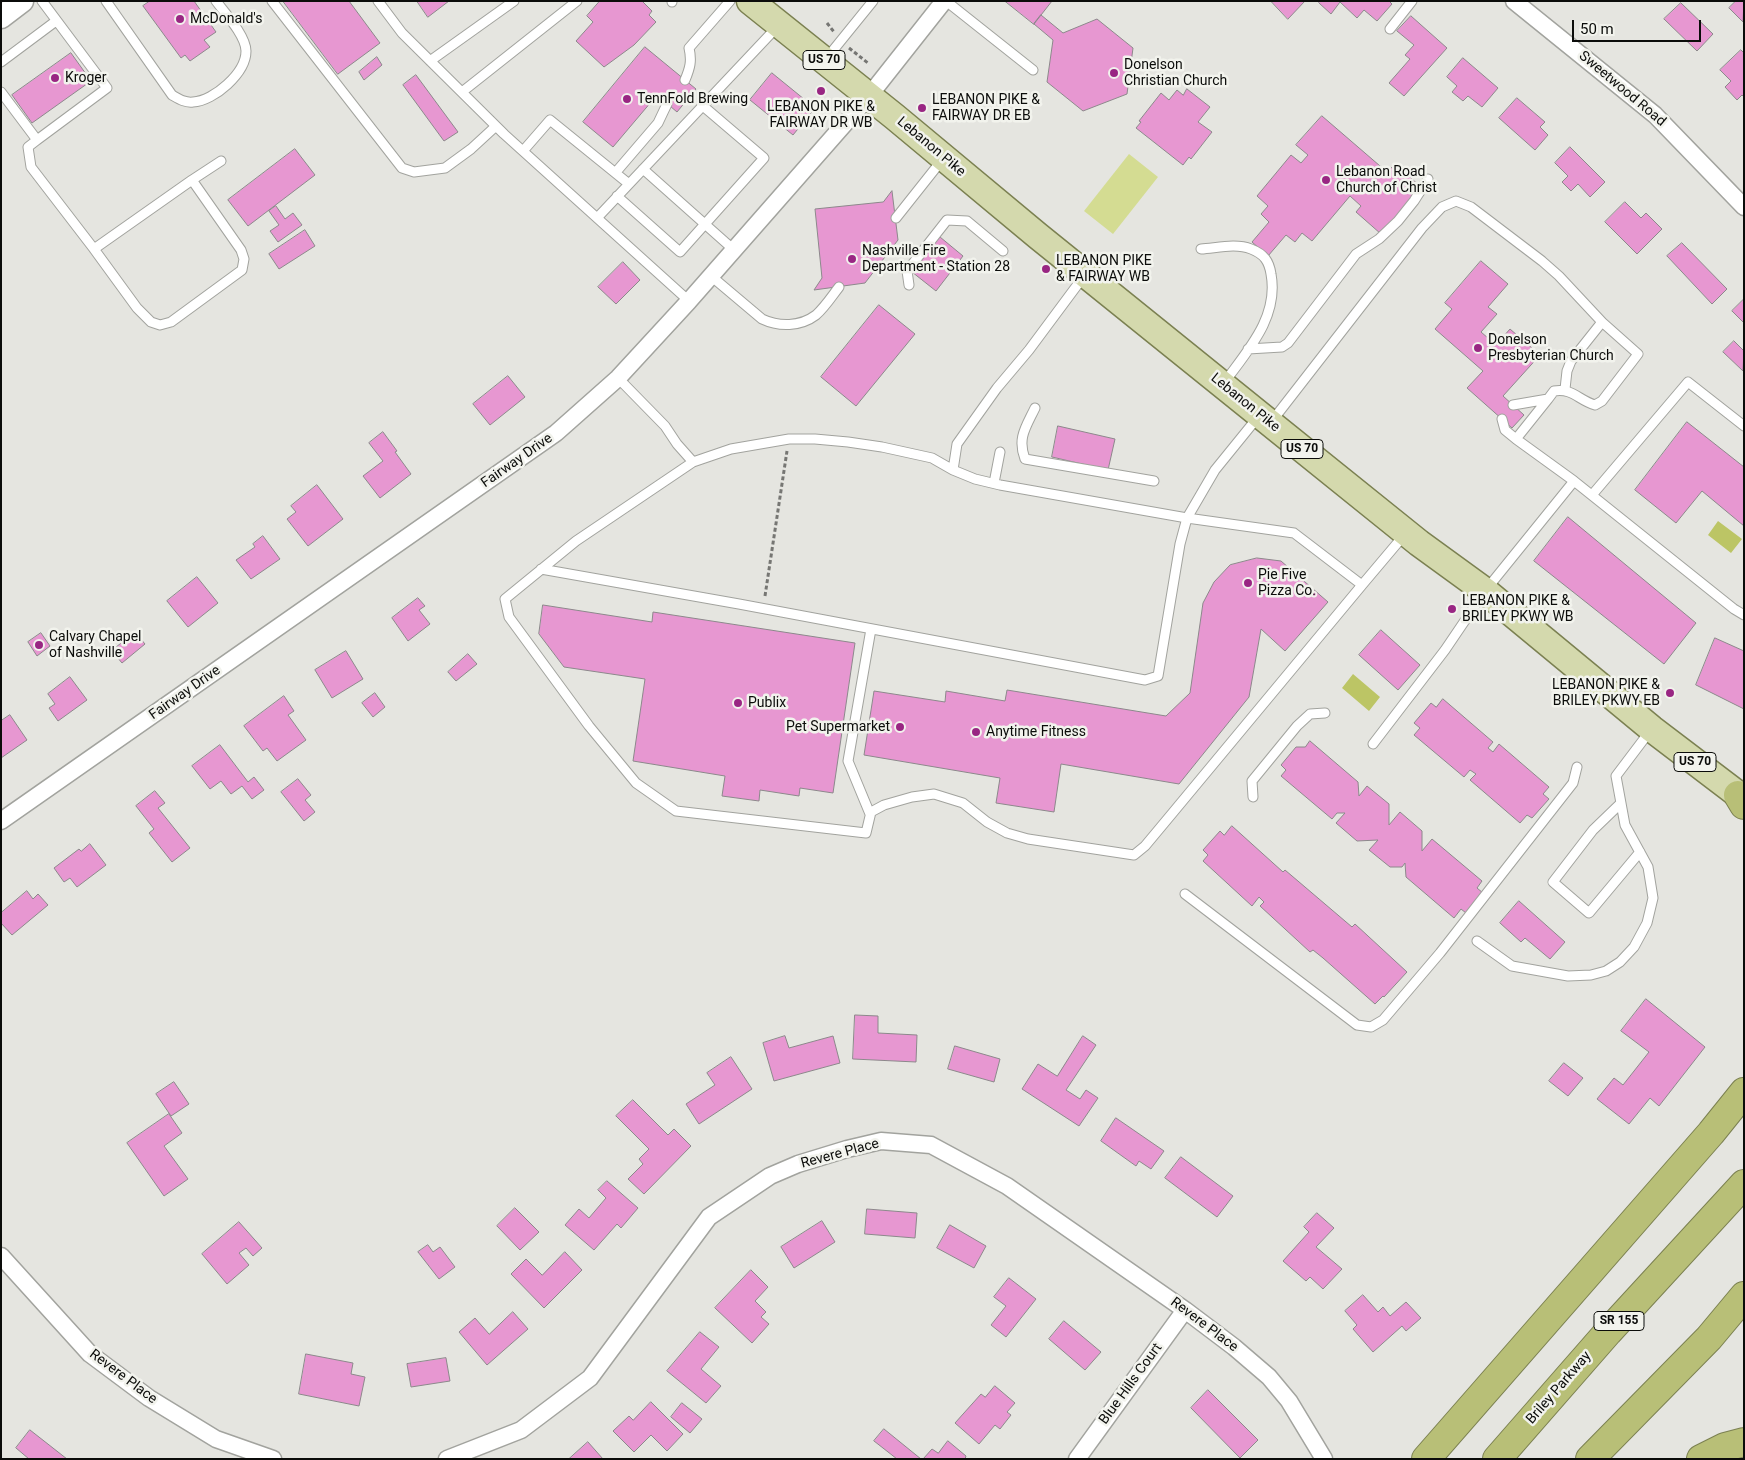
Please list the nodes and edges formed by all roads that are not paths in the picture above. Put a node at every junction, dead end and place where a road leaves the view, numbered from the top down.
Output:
1 (22, 1) edge
2 (42, 1) edge
3 (106, 1) edge
4 (216, 1) edge
5 (272, 1) edge
6 (378, 1) edge
7 (514, 1) edge
8 (730, 1) edge
9 (750, 1) edge
10 (873, 1) edge
11 (945, 1) edge
12 (1412, 1) edge
13 (1514, 1) edge
14 (573, 2) edge
15 (1, 17) edge
16 (56, 20) junction
17 (779, 24) junction
18 (1390, 29) dead end
19 (430, 61) junction
20 (824, 61) junction
21 (1, 62) edge
22 (1033, 70) dead end
23 (685, 80) dead end
24 (1, 92) edge
25 (462, 92) junction
26 (869, 96) junction
27 (667, 104) dead end
28 (704, 106) junction
29 (496, 126) junction
30 (37, 140) junction
31 (523, 151) junction
32 (944, 158) junction
33 (222, 161) dead end
34 (643, 169) junction
35 (616, 172) junction
36 (1428, 179) dead end
37 (192, 180) junction
38 (629, 184) junction
39 (617, 196) junction
40 (1744, 207) edge
41 (597, 218) junction
42 (896, 218) dead end
43 (705, 224) junction
44 (94, 249) junction
45 (1201, 249) dead end
46 (734, 250) junction
47 (1004, 251) dead end
48 (1086, 274) junction
49 (711, 276) junction
50 (909, 285) dead end
51 (839, 287) dead end
52 (689, 301) junction
53 (1602, 322) junction
54 (1248, 349) junction
55 (618, 378) junction
56 (1222, 385) junction
57 (1565, 389) junction
58 (1548, 399) junction
59 (1513, 405) dead end
60 (1035, 408) dead end
61 (1502, 419) dead end
62 (1265, 420) junction
63 (1744, 426) edge
64 (1516, 439) junction
65 (1000, 452) dead end
66 (693, 462) junction
67 (953, 470) junction
68 (1154, 481) dead end
69 (1574, 481) junction
70 (994, 483) junction
71 (1592, 495) junction
72 (1187, 518) junction
73 (1407, 532) junction
74 (541, 569) junction
75 (1362, 585) junction
76 (1485, 591) junction
77 (1744, 614) edge
78 (871, 629) junction
79 (1325, 713) dead end
80 (1652, 729) junction
81 (1373, 744) dead end
82 (1577, 767) dead end
83 (1252, 798) dead end
84 (1742, 800) edge
85 (1621, 803) junction
86 (870, 814) junction
87 (1, 821) edge
88 (1640, 852) junction
89 (1185, 894) dead end
90 (1478, 941) dead end
91 (1744, 1092) edge
92 (1744, 1184) edge
93 (1, 1256) edge
94 (1744, 1296) edge
95 (1185, 1310) junction
96 (1744, 1442) edge
97 (273, 1459) edge
98 (447, 1459) edge
99 (1077, 1459) edge
100 (1324, 1459) edge
101 (1426, 1459) edge
102 (1497, 1459) edge
103 (1590, 1459) edge
104 (1701, 1459) edge

1 - 15 main road
2 - 16 lane
3 - 4 lane
5 - 29 lane
6 - 19 lane
7 - 19 lane
8 - 23 lane
9 - 17 main road, Lebanon Pike / US 70
10 - 20 lane
11 - 22 lane
11 - 26 street, Fairway Drive
12 - 18 lane
13 - 40 street, Sweetwood Road
14 - 25 lane
16 - 21 lane
16 - 30 lane
17 - 20 main road, Lebanon Pike / US 70
17 - 28 lane
19 - 25 lane
20 - 26 main road, Lebanon Pike / US 70
24 - 30 lane
25 - 29 lane
26 - 32 main road, Lebanon Pike / US 70
26 - 46 street, Fairway Drive
27 - 35 lane
28 - 34 lane
28 - 43 lane
29 - 31 lane
30 - 44 lane
31 - 35 lane
31 - 41 lane
32 - 42 lane
32 - 48 main road, Lebanon Pike / US 70
33 - 37 lane
34 - 38 lane
34 - 43 lane
35 - 38 lane
36 - 54 lane
37 - 44 lane
37 - 44 lane
38 - 39 lane
39 - 41 lane
39 - 43 lane
41 - 52 lane
43 - 46 lane
45 - 54 lane
46 - 49 street, Fairway Drive
47 - 50 lane
48 - 56 main road, Lebanon Pike / US 70
48 - 67 lane
49 - 51 lane
49 - 52 street, Fairway Drive
52 - 55 street, Fairway Drive
53 - 57 lane
53 - 57 lane
53 - 62 lane
54 - 56 lane
55 - 66 lane
55 - 87 street, Fairway Drive
56 - 62 main road, Lebanon Pike / US 70
57 - 58 lane
58 - 59 lane
58 - 64 lane
60 - 68 lane
61 - 64 lane
62 - 72 lane
62 - 73 main road, Lebanon Pike / US 70
63 - 71 lane
64 - 69 lane
65 - 70 lane
66 - 67 lane
66 - 74 lane
67 - 70 lane
69 - 71 lane
69 - 76 lane
70 - 72 lane
71 - 77 lane
72 - 75 lane
72 - 78 lane
73 - 75 lane
73 - 76 main road, Lebanon Pike / US 70
74 - 78 lane
74 - 86 lane
75 - 86 lane
76 - 80 main road, Lebanon Pike / US 70
76 - 81 lane
78 - 86 lane
79 - 83 lane
80 - 84 main road, Lebanon Pike / US 70
80 - 85 lane
82 - 89 lane
85 - 88 lane
85 - 88 lane
88 - 90 lane
91 - 101 highway
92 - 102 highway, Briley Parkway / SR 155
93 - 97 street, Revere Place
94 - 103 highway
95 - 98 street, Revere Place
95 - 99 street, Blue Hills Court
95 - 100 street, Revere Place
96 - 104 highway

